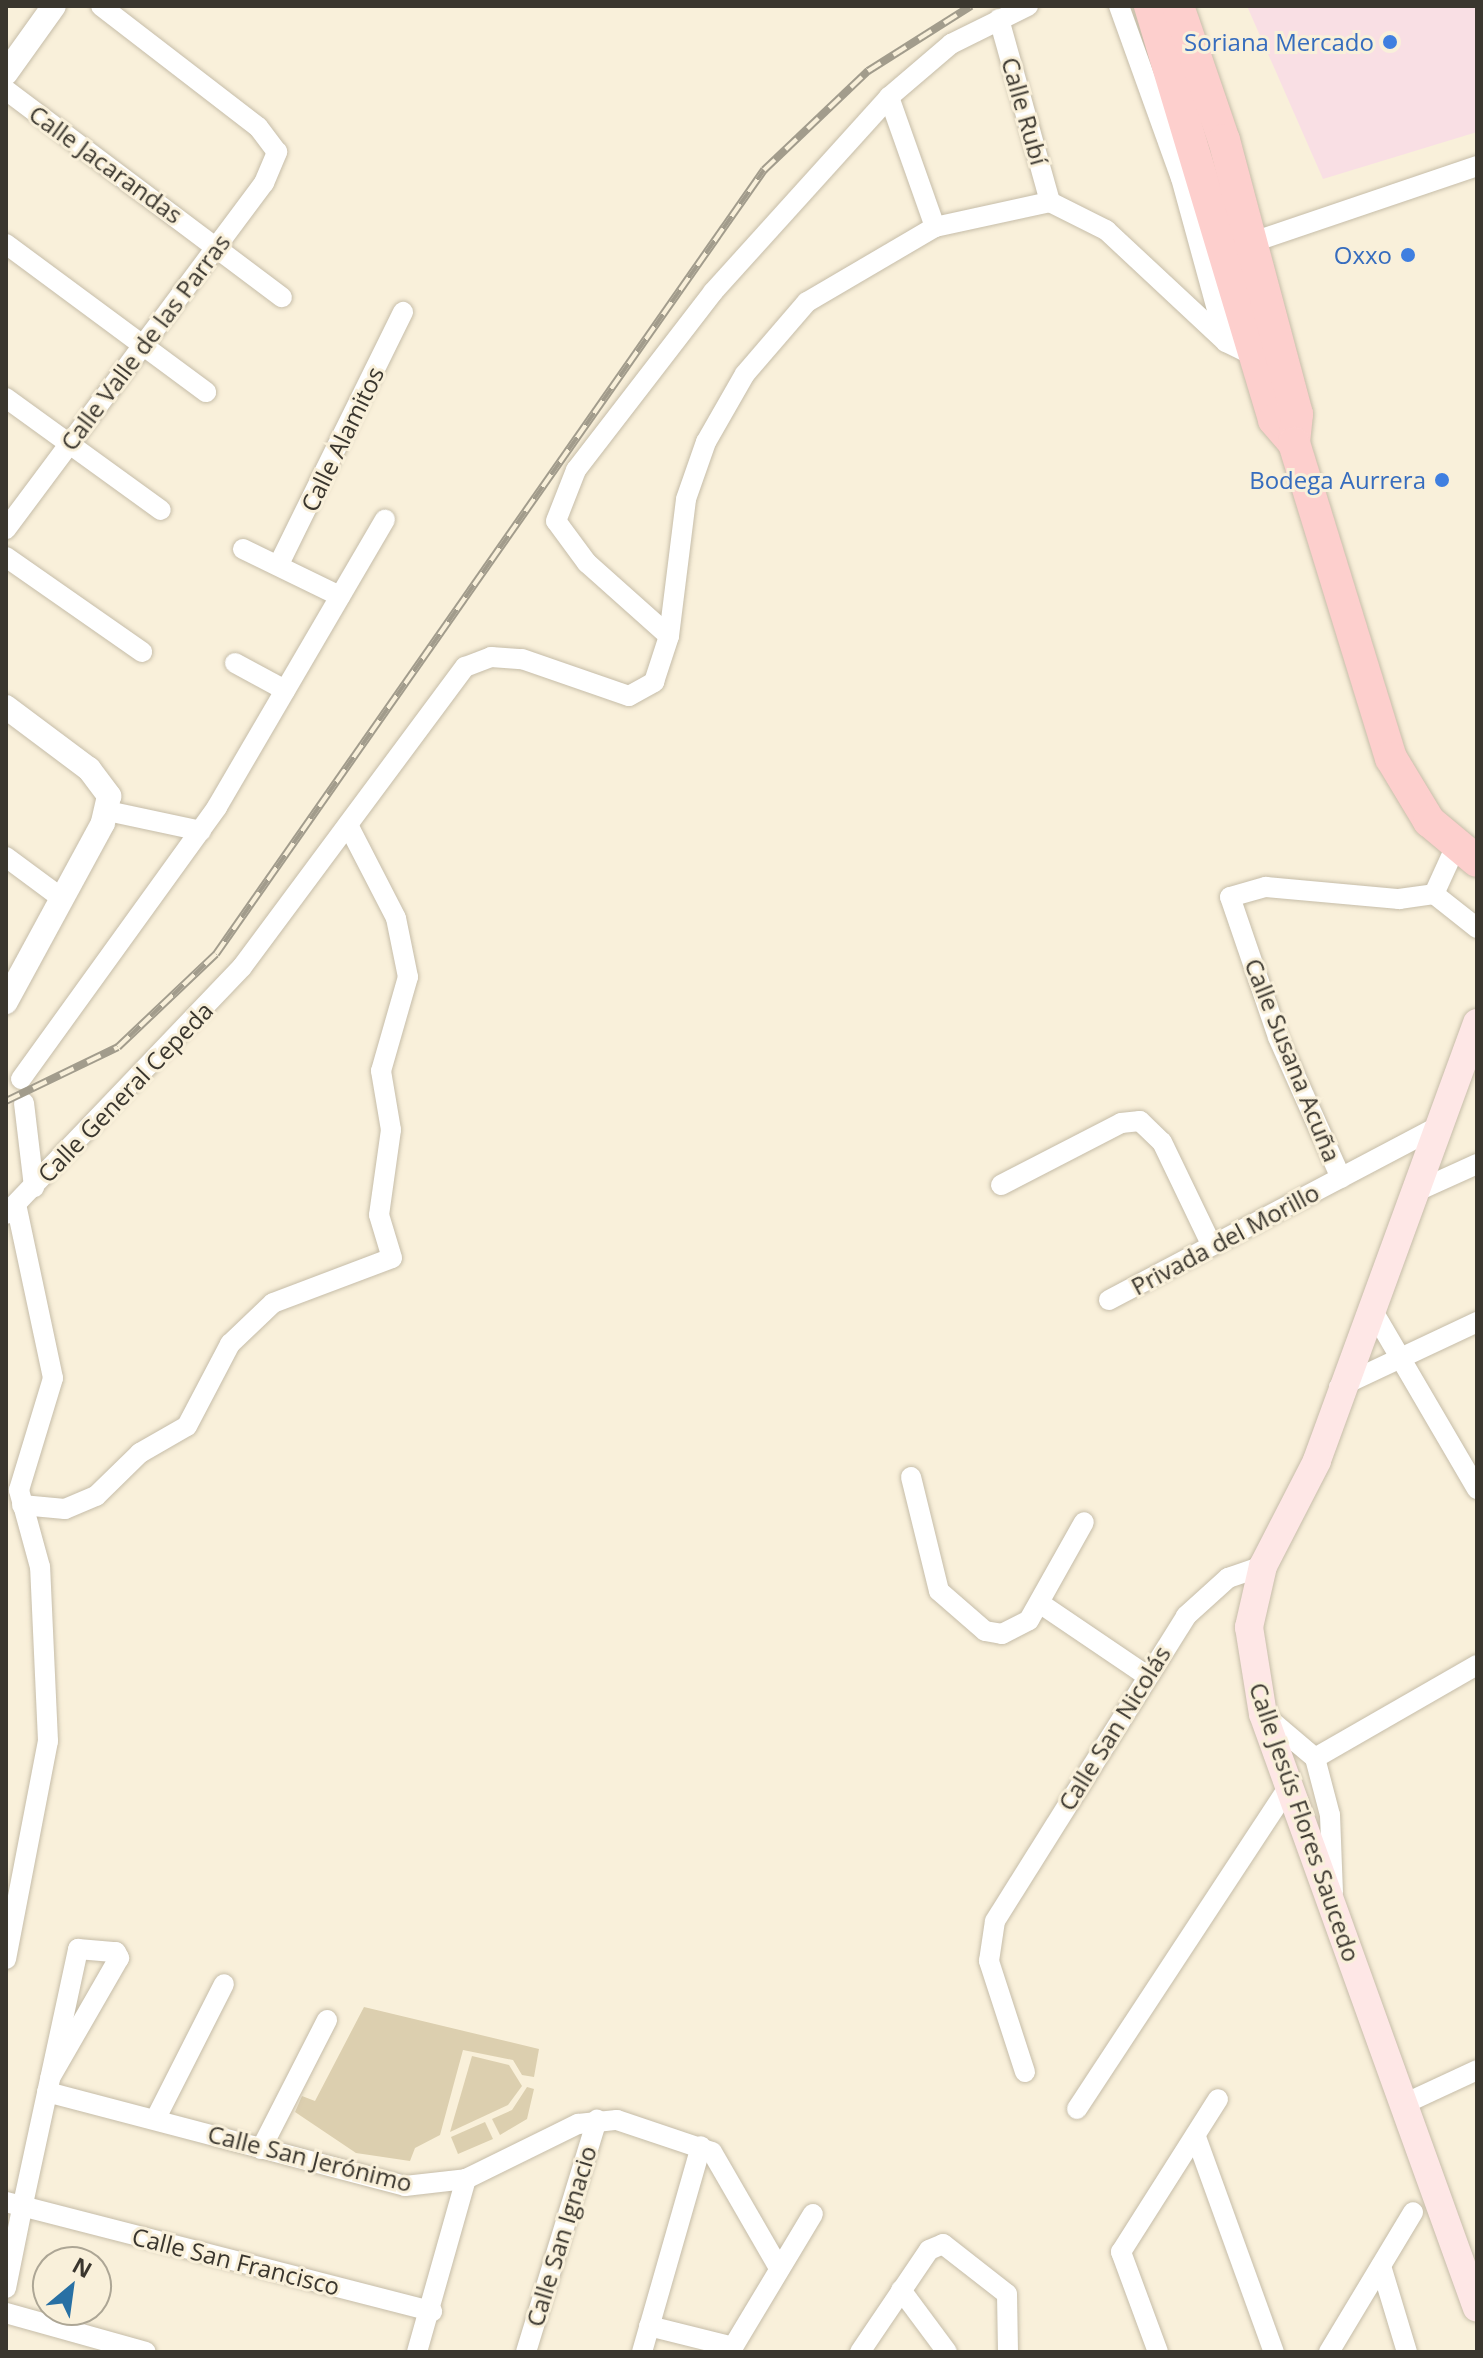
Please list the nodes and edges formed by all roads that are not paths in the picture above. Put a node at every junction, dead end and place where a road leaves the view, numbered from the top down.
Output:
1 (54, 6) edge
2 (101, 6) edge
3 (1028, 6) edge
4 (1119, 6) edge
5 (1150, 6) edge
6 (1178, 6) edge
7 (999, 19) junction
8 (6, 73) edge
9 (6, 90) edge
10 (889, 97) junction
11 (1200, 163) junction
12 (1477, 166) edge
13 (1050, 202) junction
14 (935, 227) junction
15 (6, 244) edge
16 (218, 247) junction
17 (1253, 257) junction
18 (282, 297) dead end
19 (1239, 306) junction
20 (403, 312) dead end
21 (1226, 342) junction
22 (142, 345) junction
23 (1266, 354) junction
24 (206, 392) dead end
25 (6, 398) edge
26 (66, 445) junction
27 (161, 510) dead end
28 (385, 520) dead end
29 (6, 529) edge
30 (243, 549) dead end
31 (6, 557) edge
32 (279, 564) junction
33 (340, 596) junction
34 (669, 636) junction
35 (142, 652) dead end
36 (235, 663) dead end
37 (285, 690) junction
38 (6, 707) edge
39 (108, 811) junction
40 (348, 825) junction
41 (201, 831) junction
42 (6, 857) edge
43 (1471, 857) edge
44 (1434, 894) junction
45 (60, 897) junction
46 (1477, 928) edge
47 (6, 1002) edge
48 (1476, 1028) edge
49 (18, 1088) edge
50 (1435, 1128) junction
51 (1477, 1164) edge
52 (1341, 1178) junction
53 (1001, 1185) dead end
54 (34, 1187) junction
55 (1413, 1193) junction
56 (12, 1211) edge
57 (1211, 1244) junction
58 (1109, 1300) dead end
59 (1370, 1306) junction
60 (1477, 1322) edge
61 (1402, 1361) junction
62 (1339, 1387) junction
63 (911, 1477) dead end
64 (1477, 1489) edge
65 (22, 1505) junction
66 (1084, 1522) dead end
67 (1263, 1566) junction
68 (1041, 1604) junction
69 (1477, 1665) edge
70 (1146, 1675) junction
71 (1263, 1714) junction
72 (1315, 1758) junction
73 (1289, 1786) junction
74 (1333, 1908) junction
75 (6, 1959) edge
76 (224, 1984) dead end
77 (327, 2020) dead end
78 (1477, 2070) edge
79 (1025, 2072) dead end
80 (49, 2085) junction
81 (1218, 2099) dead end
82 (1406, 2103) junction
83 (1077, 2109) dead end
84 (156, 2118) junction
85 (597, 2120) junction
86 (1196, 2137) junction
87 (701, 2146) junction
88 (261, 2149) junction
89 (466, 2179) junction
90 (6, 2181) edge
91 (24, 2202) edge
92 (1413, 2212) dead end
93 (813, 2214) dead end
94 (1381, 2266) junction
95 (779, 2268) junction
96 (6, 2288) edge
97 (901, 2290) junction
98 (1477, 2308) edge
99 (432, 2311) junction
100 (6, 2313) edge
101 (649, 2326) junction
102 (732, 2349) edge
103 (146, 2352) edge
104 (417, 2352) edge
105 (526, 2352) edge
106 (642, 2352) edge
107 (860, 2352) edge
108 (947, 2352) edge
109 (1008, 2352) edge
110 (1158, 2352) edge
111 (1274, 2352) edge
112 (1329, 2352) edge
113 (1407, 2352) edge

1 - 8 street
2 - 16 street, Calle Valle de las Parras
3 - 7 street
4 - 21 street
5 - 11 main road
6 - 17 main road
7 - 10 street
7 - 13 street, Calle Rubí
9 - 16 street, Calle Jacarandas
10 - 14 street
10 - 34 street
11 - 17 main road
11 - 19 main road
12 - 17 street
13 - 14 street
13 - 21 street
14 - 34 street
15 - 22 street
16 - 18 street, Calle Jacarandas
16 - 22 street, Calle Valle de las Parras
17 - 19 main road
17 - 23 main road
19 - 23 main road
20 - 32 street, Calle Alamitos
21 - 23 street
22 - 24 street
22 - 26 street, Calle Valle de las Parras
23 - 43 main road
25 - 26 street
26 - 27 street
26 - 29 street, Calle Valle de las Parras
28 - 33 street
30 - 32 street
31 - 35 street
32 - 33 street
33 - 37 street
34 - 40 street, Calle General Cepeda
36 - 37 street
37 - 41 street
38 - 39 street
39 - 41 street
39 - 45 street
40 - 54 street, Calle General Cepeda
40 - 65 street
41 - 49 street
42 - 45 street
43 - 44 street
44 - 46 street
44 - 52 street, Calle Susana Acuña
45 - 47 street
48 - 50 main road, Calle Jesús Flores Saucedo
49 - 54 street
50 - 52 street, Privada del Morillo
50 - 55 main road, Calle Jesús Flores Saucedo
51 - 55 street
52 - 57 street, Privada del Morillo
53 - 57 street
54 - 56 street, Calle General Cepeda
55 - 59 main road, Calle Jesús Flores Saucedo
56 - 65 street
57 - 58 street, Privada del Morillo
59 - 61 street
59 - 62 main road, Calle Jesús Flores Saucedo
60 - 61 street
61 - 62 street
61 - 64 street
62 - 67 main road, Calle Jesús Flores Saucedo
63 - 68 street
65 - 75 street
66 - 68 street
67 - 70 street, Calle San Nicolás
67 - 71 main road, Calle Jesús Flores Saucedo
68 - 70 street
69 - 72 street
70 - 79 street, Calle San Nicolás
71 - 72 street
71 - 73 main road, Calle Jesús Flores Saucedo
72 - 74 street
73 - 74 main road, Calle Jesús Flores Saucedo
73 - 83 street
74 - 82 main road, Calle Jesús Flores Saucedo
76 - 84 street
77 - 88 street
78 - 82 street
80 - 80 street
80 - 84 street, Calle San Jerónimo
80 - 91 street
81 - 86 street
82 - 98 main road, Calle Jesús Flores Saucedo
84 - 88 street, Calle San Jerónimo
85 - 87 street
85 - 89 street, Calle San Jerónimo
85 - 105 street, Calle San Ignacio
86 - 110 street
86 - 111 street
87 - 95 street
87 - 101 street
88 - 89 street, Calle San Jerónimo
89 - 99 street
90 - 91 street, Calle San Francisco
91 - 96 street
91 - 99 street, Calle San Francisco
92 - 94 street
93 - 95 street
94 - 112 street
94 - 113 street
95 - 102 street
97 - 107 street
97 - 108 street
97 - 109 street
99 - 104 street
100 - 103 street
101 - 102 street
101 - 106 street

